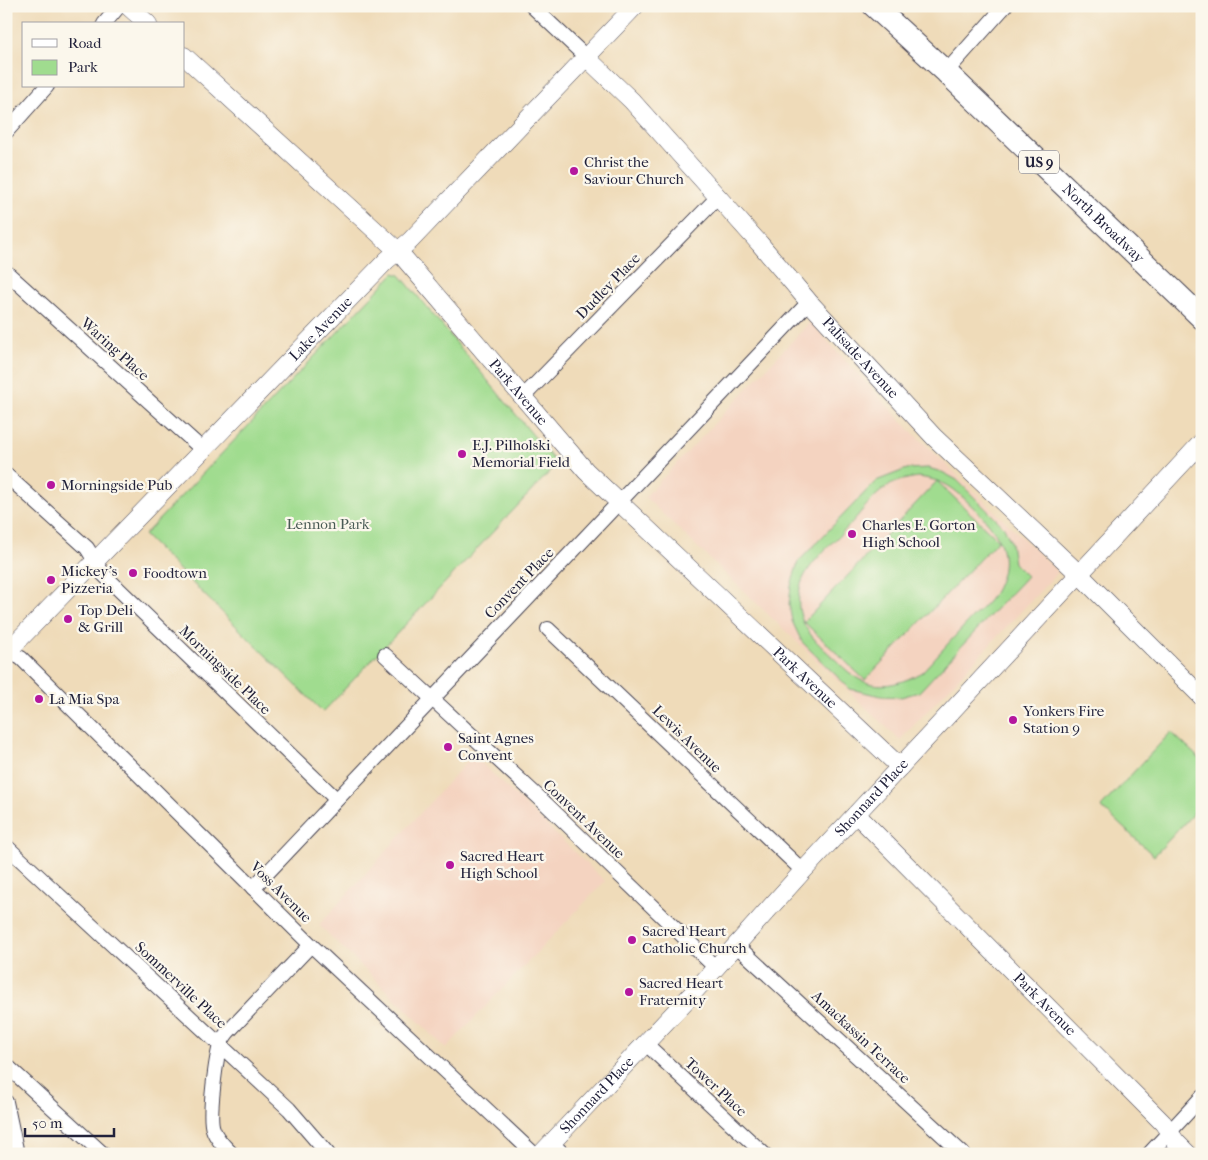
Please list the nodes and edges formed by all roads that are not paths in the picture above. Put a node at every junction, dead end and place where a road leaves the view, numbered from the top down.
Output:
1 (119, 6) edge
2 (128, 6) edge
3 (532, 6) edge
4 (636, 6) edge
5 (874, 6) edge
6 (1005, 6) edge
7 (106, 22) edge
8 (146, 22) edge
9 (185, 57) edge
10 (587, 58) junction
11 (946, 72) junction
12 (45, 88) edge
13 (6, 132) edge
14 (718, 198) junction
15 (398, 251) junction
16 (6, 272) edge
17 (809, 302) junction
18 (1202, 318) edge
19 (522, 398) junction
20 (1202, 442) edge
21 (203, 450) junction
22 (6, 475) edge
23 (618, 502) junction
24 (95, 561) junction
25 (1079, 574) junction
26 (548, 629) dead end
27 (7, 652) edge
28 (385, 655) dead end
29 (1202, 697) edge
30 (432, 698) junction
31 (900, 767) junction
32 (336, 799) junction
33 (856, 814) junction
34 (6, 846) edge
35 (803, 872) junction
36 (253, 888) junction
37 (736, 944) junction
38 (311, 945) junction
39 (716, 968) junction
40 (220, 1044) junction
41 (646, 1044) junction
42 (6, 1065) edge
43 (1202, 1097) edge
44 (6, 1102) edge
45 (1169, 1132) junction
46 (552, 1150) edge
47 (17, 1154) edge
48 (103, 1154) edge
49 (232, 1154) edge
50 (328, 1154) edge
51 (534, 1154) edge
52 (764, 1154) edge
53 (963, 1154) edge
54 (1149, 1154) edge
55 (1188, 1154) edge

1 - 7 street
2 - 8 street
3 - 10 street, Palisade Avenue
4 - 10 street, Lake Avenue
5 - 11 main road, North Broadway / US 9
6 - 11 street
9 - 15 street, Park Avenue
10 - 14 street, Palisade Avenue
10 - 15 street, Lake Avenue
11 - 18 main road, North Broadway / US 9
12 - 13 street
14 - 17 street, Palisade Avenue
14 - 19 street, Dudley Place
15 - 19 street, Park Avenue
15 - 21 street, Lake Avenue
16 - 21 street, Waring Place
17 - 23 street, Convent Place
17 - 25 street, Palisade Avenue
19 - 23 street, Park Avenue
20 - 25 street, Shonnard Place
21 - 24 street, Lake Avenue
22 - 24 street, Morningside Place
23 - 30 street, Convent Place
23 - 31 street, Park Avenue
24 - 27 street, Lake Avenue
24 - 32 street, Morningside Place
25 - 29 street, Palisade Avenue
25 - 31 street, Shonnard Place
26 - 35 street, Lewis Avenue
27 - 36 street, Voss Avenue
28 - 30 street, Convent Avenue
30 - 32 street, Convent Place
30 - 39 street, Convent Avenue
31 - 33 street, Shonnard Place
32 - 36 street, Convent Place
33 - 35 street, Shonnard Place
33 - 45 street, Park Avenue
34 - 40 street, Sommerville Place
35 - 37 street, Shonnard Place
36 - 38 street, Voss Avenue
37 - 39 street, Shonnard Place
37 - 53 street, Amackassin Terrace
38 - 40 street
38 - 51 street, Voss Avenue
39 - 41 street, Shonnard Place
40 - 49 street
40 - 50 street, Sommerville Place
41 - 46 street, Shonnard Place
41 - 52 street, Tower Place
42 - 48 street
43 - 45 street
44 - 47 street
45 - 54 street
45 - 55 street, Park Avenue

